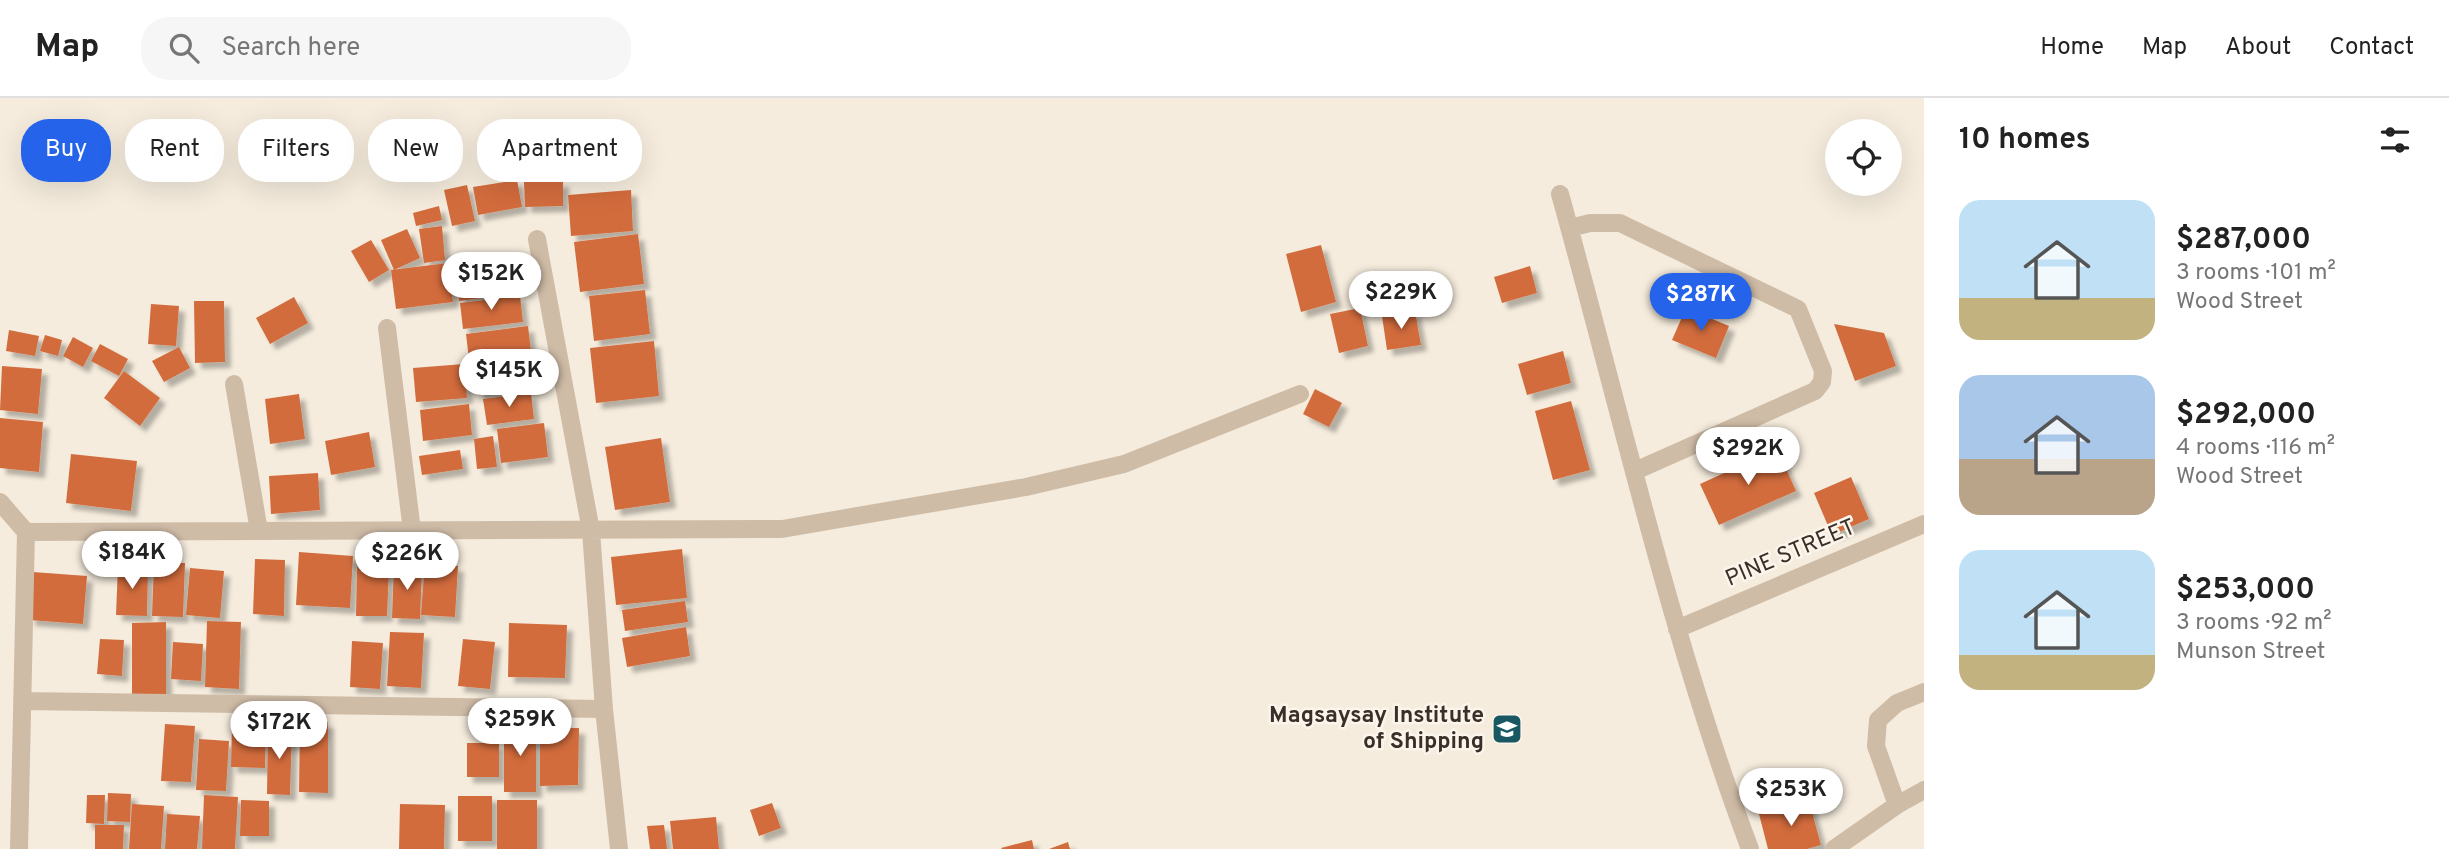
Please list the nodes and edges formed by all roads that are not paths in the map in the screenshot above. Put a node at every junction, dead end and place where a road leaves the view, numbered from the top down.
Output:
1 (1560, 194) dead end
2 (1570, 228) junction
3 (537, 239) dead end
4 (387, 328) dead end
5 (234, 384) dead end
6 (1300, 394) dead end
7 (1635, 471) junction
8 (0, 502) edge
9 (1924, 524) edge
10 (259, 531) junction
11 (412, 531) junction
12 (591, 531) junction
13 (26, 532) junction
14 (1678, 629) junction
15 (1924, 692) edge
16 (23, 701) junction
17 (604, 709) junction
18 (1924, 790) edge
19 (1897, 805) junction
20 (19, 849) edge
21 (619, 849) edge
22 (1750, 849) edge
23 (1834, 849) edge

1 - 2 street
2 - 7 street
2 - 7 street
3 - 12 street
4 - 11 street
5 - 10 street
6 - 12 street
7 - 14 street
8 - 13 street
9 - 14 street, PINE STREET
10 - 11 street
10 - 13 street
11 - 12 street
12 - 17 street
13 - 16 street
14 - 22 street
15 - 19 street
16 - 17 street
16 - 20 street
17 - 21 street
18 - 19 street
19 - 23 street

